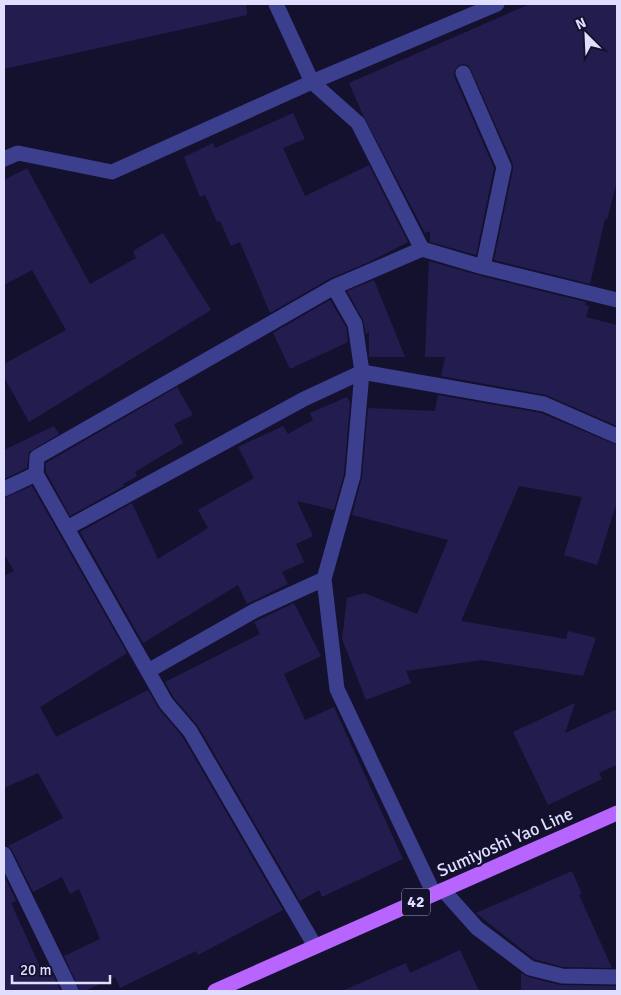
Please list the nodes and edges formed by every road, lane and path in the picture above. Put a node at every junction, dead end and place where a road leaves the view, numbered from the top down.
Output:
1 (276, 4) edge
2 (497, 4) edge
3 (462, 73) dead end
4 (312, 82) junction
5 (4, 159) edge
6 (422, 248) junction
7 (484, 268) junction
8 (334, 287) junction
9 (617, 300) edge
10 (362, 372) junction
11 (617, 436) edge
12 (36, 474) junction
13 (4, 489) edge
14 (67, 528) junction
15 (324, 579) junction
16 (148, 672) junction
17 (617, 815) edge
18 (4, 854) edge
19 (439, 892) junction
20 (315, 946) junction
21 (617, 977) edge
22 (71, 991) edge
23 (215, 991) edge

1 - 4 street
2 - 4 street
3 - 7 street
4 - 5 street
4 - 6 street
6 - 7 street
6 - 8 street
7 - 9 street
8 - 10 street
8 - 12 street
10 - 11 street
10 - 14 street
10 - 15 street
12 - 13 street
12 - 14 street
14 - 16 street
15 - 16 street
15 - 19 street
16 - 20 street
17 - 19 main road, Sumiyoshi Yao Line / 42
18 - 22 street
19 - 20 main road, Sumiyoshi Yao Line / 42
19 - 21 street
20 - 23 main road, Sumiyoshi Yao Line / 42

